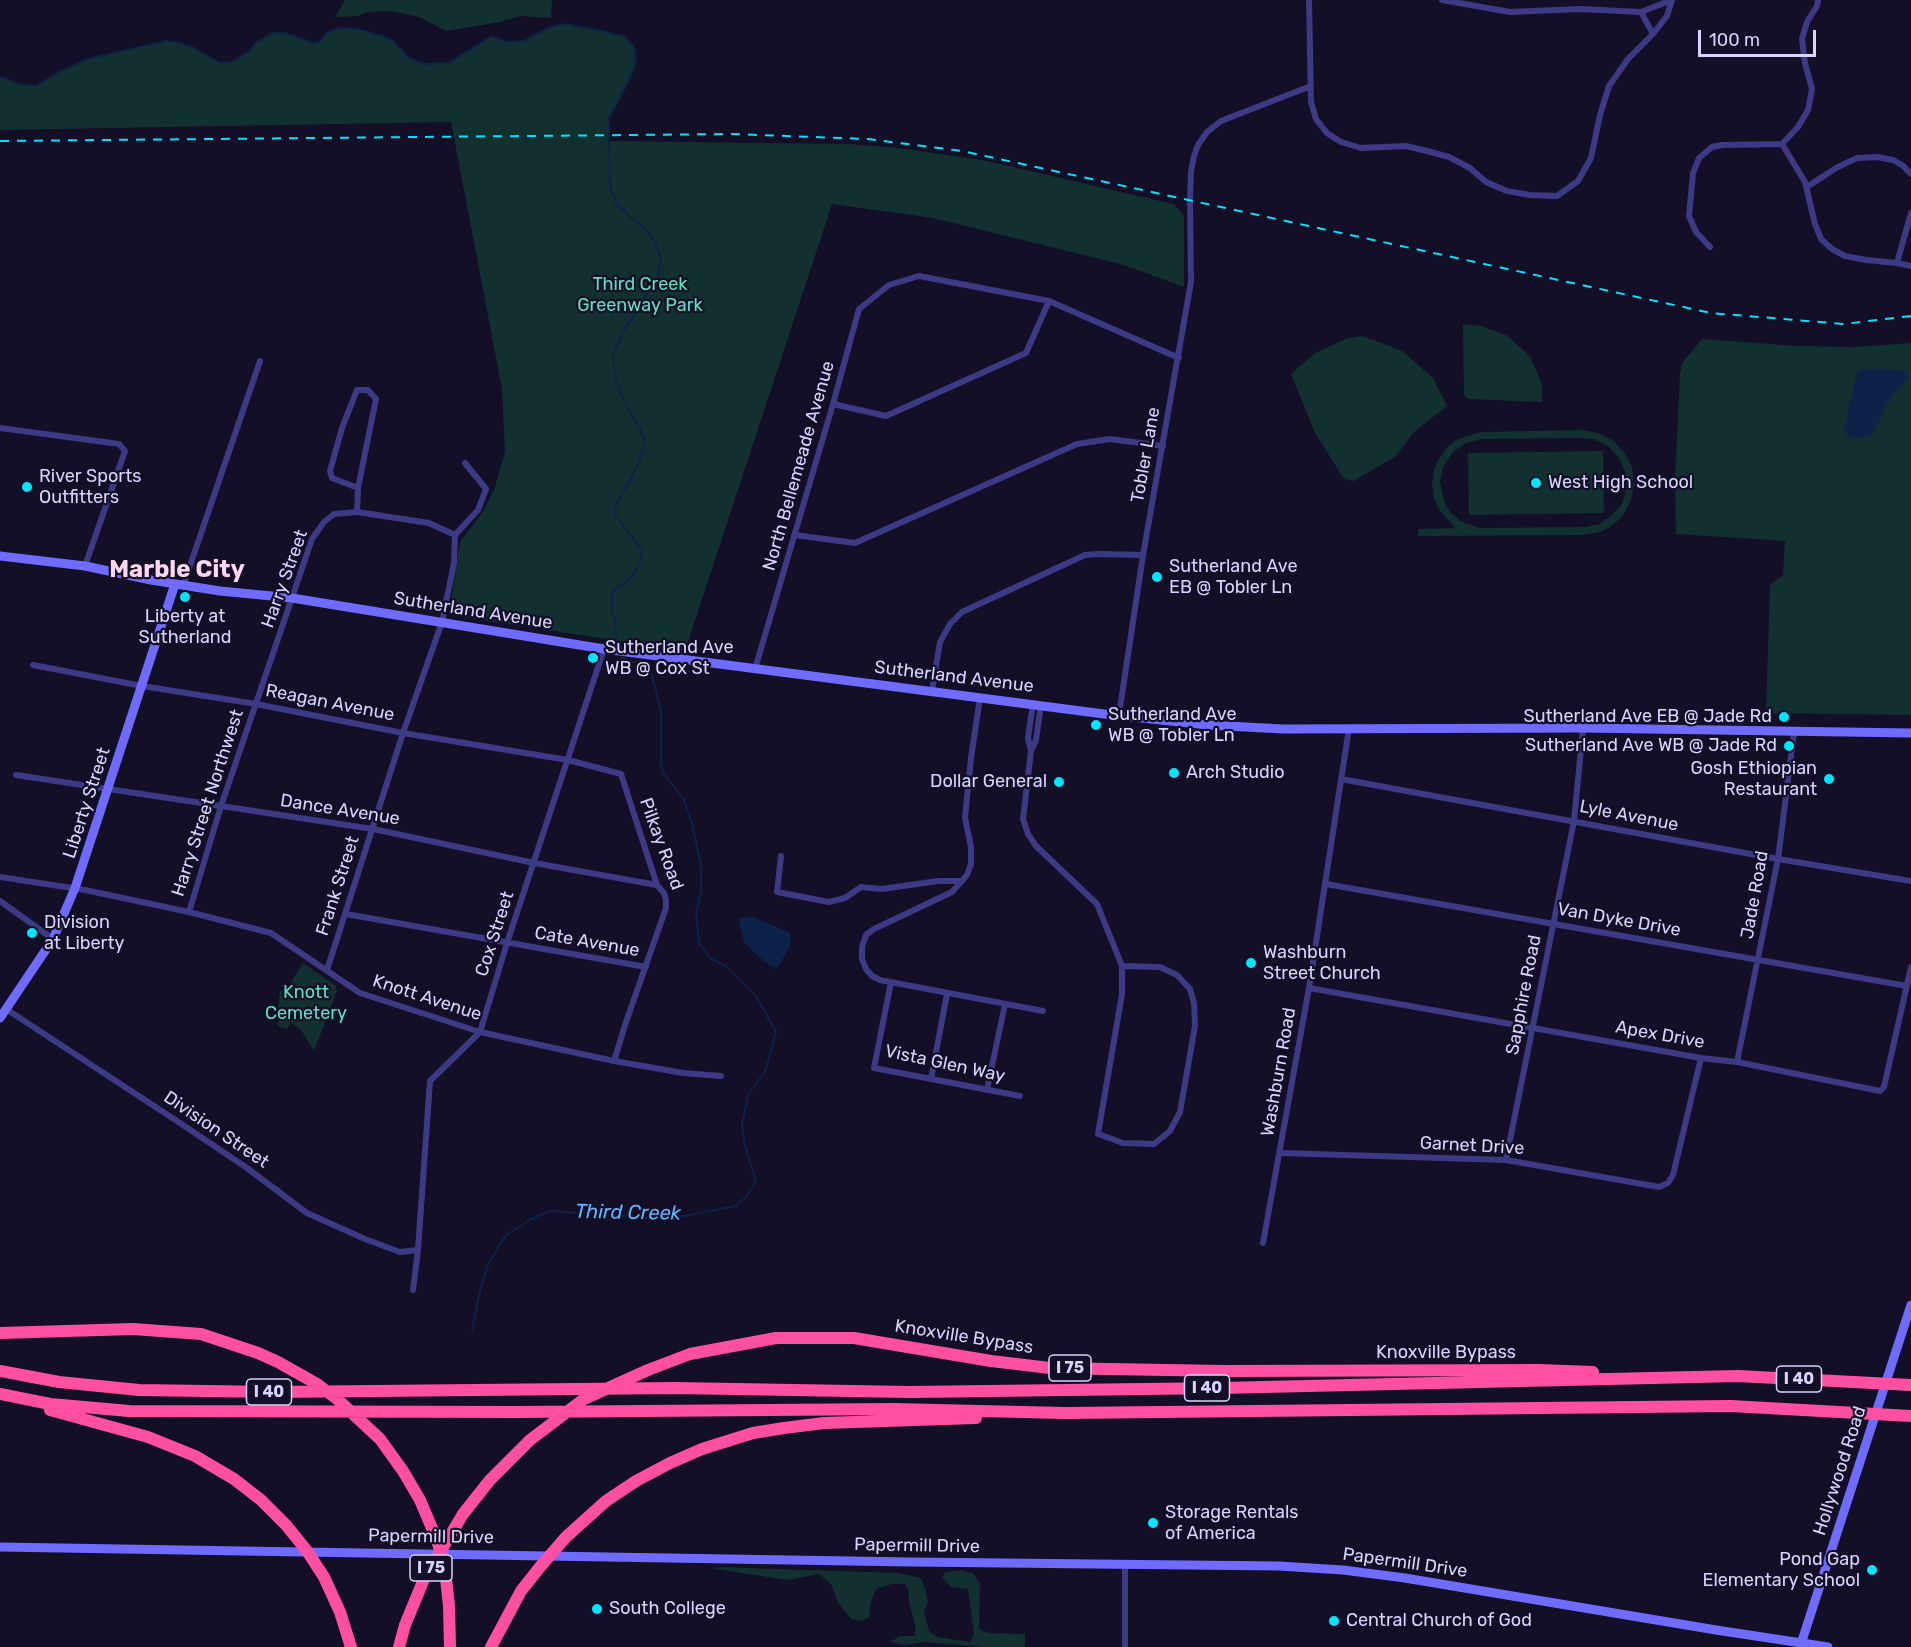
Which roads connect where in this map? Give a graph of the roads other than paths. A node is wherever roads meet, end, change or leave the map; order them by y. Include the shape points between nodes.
1 (1309, 0) edge
2 (1442, 0) edge
3 (1672, 0) edge
4 (1818, 0) edge
5 (1641, 12) junction
6 (1653, 34) junction
7 (1311, 86) junction
8 (1782, 144) junction
9 (1911, 174) edge
10 (1806, 187) junction
11 (1911, 213) edge
12 (1710, 247) dead end
13 (1897, 263) junction
14 (1911, 266) edge
15 (1049, 301) junction
16 (1179, 358) junction
17 (260, 361) dead end
18 (833, 404) junction
19 (0, 428) edge
20 (1163, 446) junction
21 (465, 463) dead end
22 (358, 488) junction
23 (357, 512) junction
24 (455, 535) junction
25 (795, 535) junction
26 (1143, 555) junction
27 (0, 556) edge
28 (85, 566) junction
29 (179, 585) junction
30 (292, 598) junction
31 (442, 622) junction
32 (604, 649) junction
33 (33, 665) dead end
34 (755, 669) junction
35 (142, 686) junction
36 (932, 691) junction
37 (980, 698) junction
38 (256, 704) junction
39 (1037, 705) junction
40 (1119, 715) junction
41 (1349, 728) junction
42 (1583, 728) junction
43 (1794, 732) junction
44 (403, 733) junction
45 (1911, 733) edge
46 (568, 760) junction
47 (621, 774) joint
48 (16, 775) dead end
49 (1341, 779) junction
50 (108, 789) junction
51 (220, 806) junction
52 (1574, 821) junction
53 (373, 829) junction
54 (781, 856) dead end
55 (1778, 859) junction
56 (534, 863) junction
57 (0, 877) edge
58 (962, 881) junction
59 (1911, 881) edge
60 (1326, 884) junction
61 (657, 885) junction
62 (75, 888) junction
63 (0, 901) edge
64 (189, 912) junction
65 (346, 914) junction
66 (1553, 924) junction
67 (53, 939) junction
68 (507, 943) junction
69 (1759, 958) junction
70 (1122, 966) junction
71 (646, 967) junction
72 (1911, 967) edge
73 (327, 970) junction
74 (891, 982) junction
75 (1906, 986) junction
76 (1309, 988) junction
77 (947, 994) junction
78 (1005, 1004) junction
79 (6, 1009) junction
80 (1042, 1011) dead end
81 (0, 1018) edge
82 (1532, 1029) junction
83 (480, 1032) junction
84 (1701, 1058) junction
85 (614, 1061) junction
86 (1737, 1062) junction
87 (721, 1076) dead end
88 (931, 1079) junction
89 (987, 1090) junction
90 (1020, 1096) dead end
91 (1280, 1153) junction
92 (1506, 1160) junction
93 (1263, 1243) dead end
94 (418, 1250) junction
95 (413, 1290) dead end
96 (1911, 1305) edge
97 (0, 1333) edge
98 (0, 1371) edge
99 (1738, 1376) junction
100 (1909, 1385) edge
101 (0, 1395) edge
102 (1065, 1413) junction
103 (1905, 1415) edge
104 (0, 1546) edge
105 (1125, 1564) junction
106 (1800, 1645) edge
107 (351, 1647) edge
108 (399, 1647) edge
109 (450, 1647) edge
110 (491, 1647) edge
111 (1125, 1647) edge
112 (1828, 1647) edge

1 - 7 street
2 - 5 street via 1510,12
3 - 5 street
3 - 6 street via 1667,16
4 - 8 street via 1802,39 1812,89 1808,110
5 - 6 street
6 - 7 street via 1609,86 1599,114 1591,159 1578,181 1557,196 1508,191 1486,182 1449,157 1427,151 1406,146 1361,148 1341,142 1316,119
7 - 16 street, Tobler Lane via 1221,121 1198,145 1191,172 1191,282
8 - 10 street
8 - 12 street via 1722,145 1712,147 1699,158 1693,173 1689,216 1696,232
9 - 10 street via 1893,160 1857,158
10 - 13 street via 1818,231 1832,249 1845,256
11 - 13 street
13 - 14 street
15 - 16 street
15 - 18 street via 1026,353 886,416
15 - 18 street, North Bellemeade Avenue via 919,276 889,285 859,309
16 - 20 street, Tobler Lane
17 - 29 street, Liberty Street
18 - 25 street, North Bellemeade Avenue
19 - 28 street via 119,444 125,451
20 - 25 street via 1110,439 1077,444 855,543
20 - 26 street, Tobler Lane
21 - 24 street via 486,489 478,510
22 - 22 street via 376,399 368,390 357,390 330,471 332,478
22 - 23 street
23 - 24 street via 429,523
23 - 30 street, Harry Street via 334,514 324,522 312,539
24 - 31 street, Frank Street
25 - 34 street, North Bellemeade Avenue
26 - 36 street via 1085,555 962,612 940,642
26 - 40 street, Tobler Lane
27 - 28 street, Sutherland Avenue
28 - 29 street, Sutherland Avenue
29 - 30 street, Sutherland Avenue
29 - 35 street, Liberty Street
30 - 31 street, Sutherland Avenue
30 - 38 street, Harry Street
31 - 32 street, Sutherland Avenue
31 - 44 street, Frank Street
32 - 34 street, Sutherland Avenue
32 - 46 street, Cox Street
33 - 35 street, Reagan Avenue
34 - 36 street, Sutherland Avenue
35 - 38 street, Reagan Avenue
35 - 50 street, Liberty Street
36 - 37 street, Sutherland Avenue
37 - 39 street, Sutherland Avenue
37 - 58 street via 965,818 971,864
38 - 44 street, Reagan Avenue
38 - 51 street, Harry Street Northwest
39 - 40 street, Sutherland Avenue
39 - 70 street via 1028,738 1023,819 1036,846 1097,904
40 - 41 street, Sutherland Avenue via 1253,728
41 - 42 street, Sutherland Avenue
41 - 49 street, Washburn Road
42 - 43 street, Sutherland Avenue
42 - 52 street, Sapphire Road
43 - 45 street, Sutherland Avenue
43 - 55 street, Jade Road
44 - 46 street, Reagan Avenue
44 - 53 street, Frank Street
46 - 47 street, Reagan Avenue
46 - 56 street, Cox Street
47 - 61 street, Pilkay Road
48 - 50 street, Dance Avenue
49 - 52 street, Lyle Avenue
49 - 60 street, Washburn Road
50 - 51 street, Dance Avenue
50 - 62 street, Liberty Street
51 - 53 street, Dance Avenue
51 - 64 street, Harry Street Northwest
52 - 55 street, Lyle Avenue
52 - 66 street, Sapphire Road
53 - 56 street, Dance Avenue
53 - 65 street, Frank Street
54 - 58 street via 777,892 829,902 845,898 861,887 882,889 938,880
55 - 59 street, Lyle Avenue
55 - 69 street, Jade Road
56 - 61 street, Dance Avenue
56 - 68 street, Cox Street
57 - 62 street, Knott Avenue
58 - 74 street via 952,892 866,935 862,947 866,969 872,976
60 - 66 street, Van Dyke Drive
60 - 76 street, Washburn Road
61 - 71 street, Pilkay Road via 664,893 666,908
62 - 64 street, Knott Avenue
62 - 67 street, Liberty Street
63 - 67 street
64 - 73 street, Knott Avenue via 271,933
65 - 68 street, Cate Avenue
65 - 73 street, Frank Street
66 - 69 street, Van Dyke Drive
66 - 82 street, Sapphire Road
67 - 79 street, Liberty Street
68 - 71 street, Cate Avenue
68 - 83 street, Cox Street
69 - 75 street, Van Dyke Drive
69 - 86 street, Jade Road
70 - 70 street via 1122,994 1098,1134 1123,1143 1154,1144 1170,1131 1180,1112 1195,1026 1194,1003 1190,989 1177,975 1160,967
71 - 85 street, Pilkay Road
72 - 75 street, Apex Drive
73 - 83 street, Knott Avenue via 360,993
74 - 77 street
74 - 88 street, Vista Glen Way via 874,1068
75 - 86 street, Apex Drive via 1880,1091
76 - 82 street, Apex Drive
76 - 91 street, Washburn Road
77 - 78 street
77 - 88 street
78 - 80 street
78 - 89 street
79 - 81 street, Liberty Street
79 - 94 street, Division Street via 189,1129 307,1213 400,1252
82 - 84 street, Apex Drive
82 - 92 street, Sapphire Road
83 - 85 street, Knott Avenue
83 - 94 street, Cox Street via 430,1082
84 - 86 street, Apex Drive
84 - 92 street, Garnet Drive via 1668,1183 1659,1187
85 - 87 street, Knott Avenue
88 - 89 street, Vista Glen Way
89 - 90 street, Vista Glen Way
91 - 92 street, Garnet Drive
91 - 93 street, Washburn Road
94 - 95 street, Cox Street
96 - 106 street, Hollywood Road
97 - 109 highway via 132,1329 201,1334 278,1362 317,1384 380,1439 420,1500 442,1558
98 - 99 highway, I 40 via 139,1390 273,1392 676,1388 910,1392
99 - 100 highway, I 40
99 - 108 highway, Knoxville Bypass / I 75 via 1539,1370 1050,1368 854,1338 776,1338 690,1354 584,1399 530,1440 490,1480 463,1514 424,1579
101 - 102 highway, I 40 via 129,1411 894,1409
101 - 107 highway via 148,1437 195,1456 234,1479 261,1500 307,1551 324,1577
102 - 103 highway, I 40 via 1731,1406
102 - 110 highway via 824,1424 753,1433 702,1449 636,1481 566,1536 521,1591
104 - 105 street, Papermill Drive
105 - 106 street, Papermill Drive via 1343,1570
105 - 111 street
106 - 112 street, Papermill Drive

